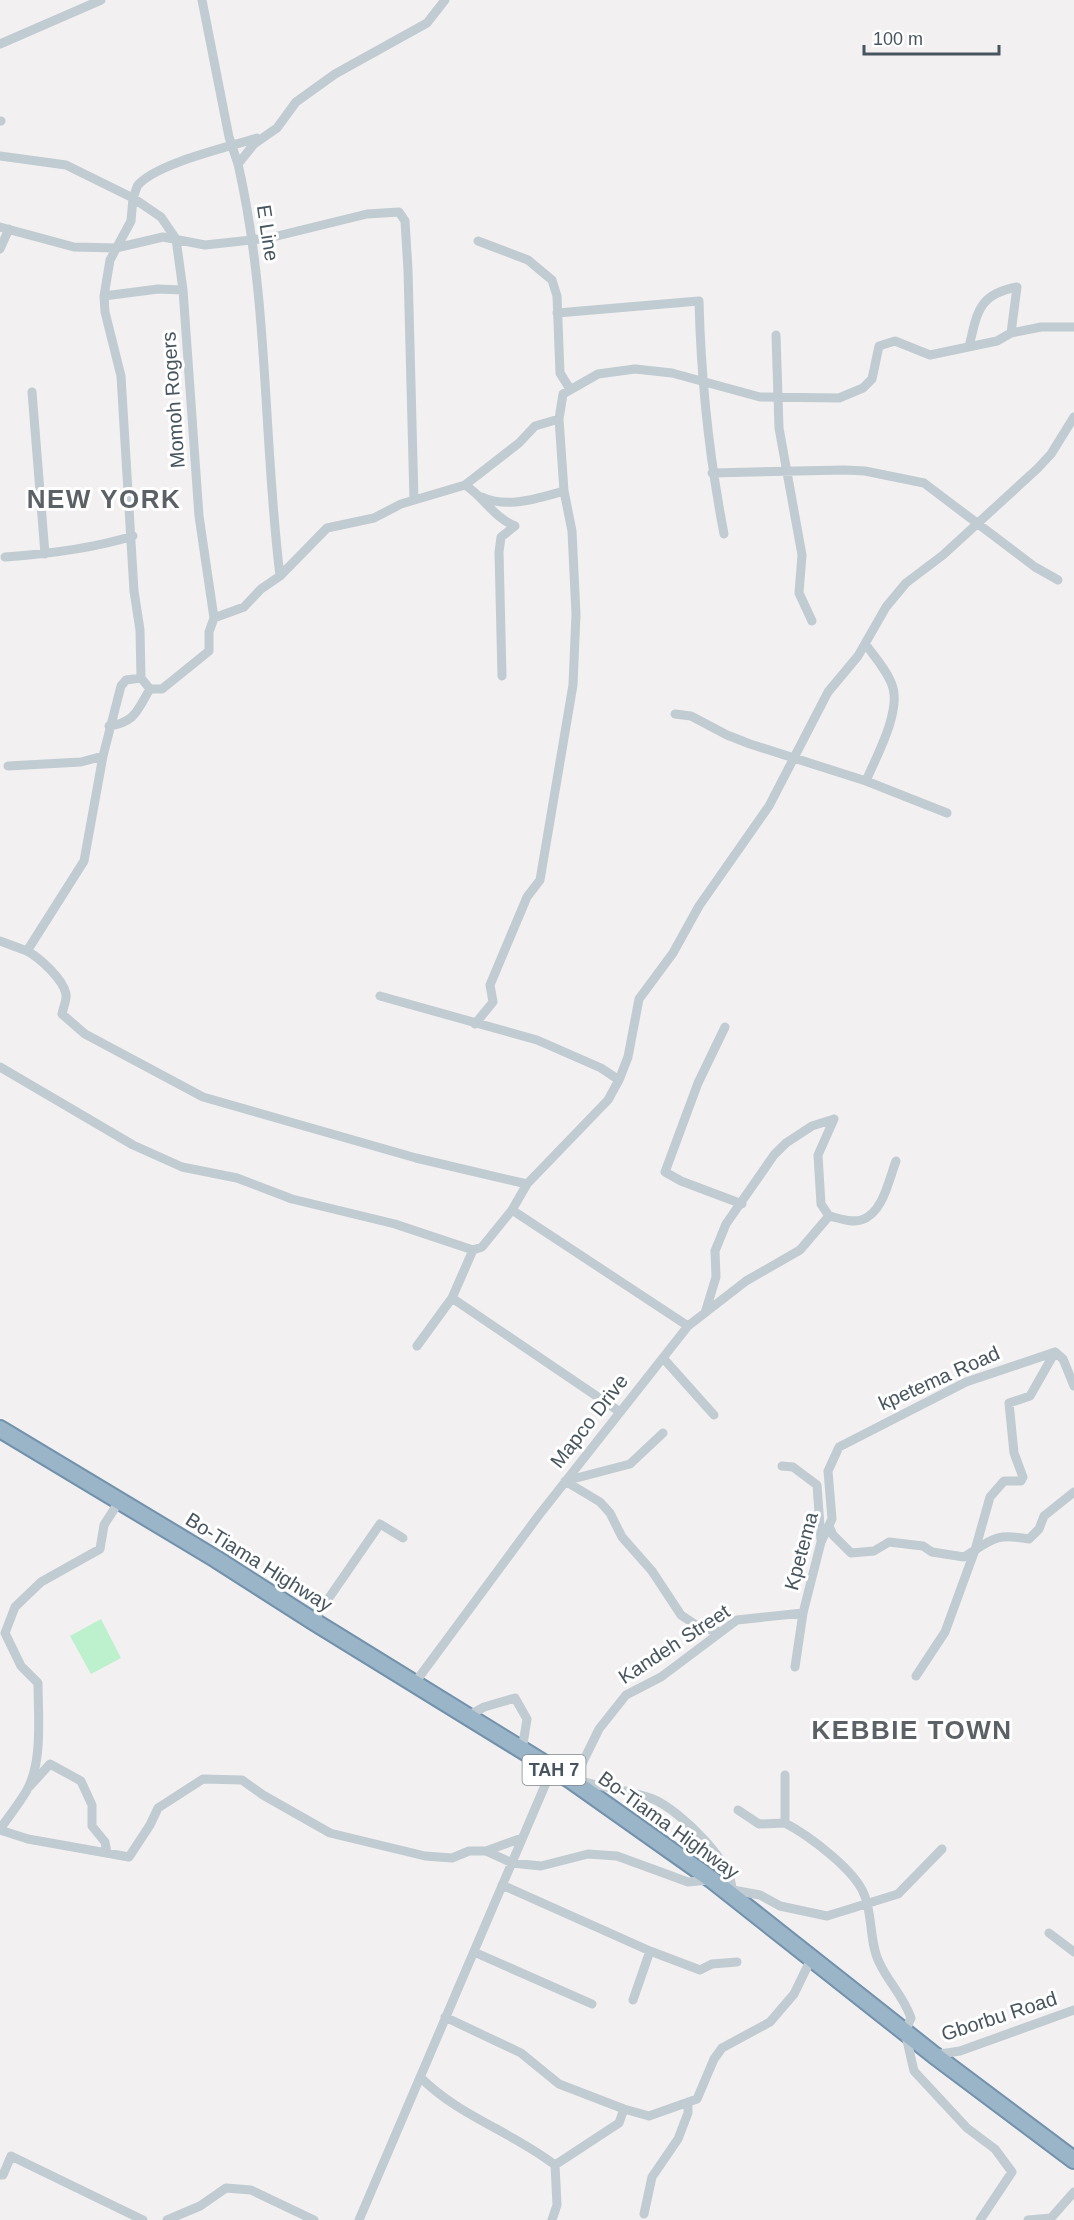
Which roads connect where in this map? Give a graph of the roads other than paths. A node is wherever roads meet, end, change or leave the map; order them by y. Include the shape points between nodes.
1 (101, 0) edge
2 (202, 0) edge
3 (445, 0) edge
4 (0, 44) edge
5 (265, 136) junction
6 (232, 145) junction
7 (0, 156) edge
8 (238, 164) junction
9 (133, 198) junction
10 (5, 228) edge
11 (176, 239) junction
12 (252, 240) junction
13 (478, 241) dead end
14 (116, 248) junction
15 (0, 249) edge
16 (183, 290) junction
17 (104, 296) junction
18 (557, 314) junction
19 (1074, 327) edge
20 (1011, 333) junction
21 (777, 335) dead end
22 (969, 347) junction
23 (702, 382) junction
24 (570, 389) junction
25 (32, 392) dead end
26 (777, 397) junction
27 (1074, 417) edge
28 (559, 419) junction
29 (787, 469) junction
30 (712, 473) junction
31 (465, 485) junction
32 (564, 491) junction
33 (480, 496) junction
34 (414, 501) junction
35 (978, 522) junction
36 (724, 534) dead end
37 (133, 536) junction
38 (45, 554) junction
39 (4, 557) dead end
40 (280, 576) junction
41 (1058, 580) dead end
42 (214, 618) junction
43 (812, 621) dead end
44 (866, 645) junction
45 (502, 676) dead end
46 (141, 678) junction
47 (150, 689) junction
48 (675, 714) dead end
49 (109, 726) junction
50 (103, 756) junction
51 (794, 756) junction
52 (8, 766) dead end
53 (866, 781) junction
54 (947, 813) dead end
55 (0, 941) edge
56 (27, 951) junction
57 (380, 996) dead end
58 (475, 1024) junction
59 (725, 1027) dead end
60 (0, 1067) edge
61 (619, 1080) junction
62 (896, 1161) dead end
63 (527, 1184) junction
64 (742, 1204) junction
65 (512, 1210) junction
66 (828, 1216) junction
67 (473, 1250) junction
68 (452, 1298) junction
69 (705, 1313) junction
70 (688, 1326) junction
71 (417, 1347) dead end
72 (1055, 1353) junction
73 (663, 1358) junction
74 (1074, 1386) edge
75 (620, 1413) junction
76 (714, 1415) dead end
77 (0, 1429) edge
78 (663, 1433) dead end
79 (839, 1447) joint
80 (782, 1466) dead end
81 (565, 1481) junction
82 (1074, 1492) edge
83 (120, 1500) junction
84 (829, 1526) junction
85 (403, 1539) dead end
86 (821, 1542) junction
87 (975, 1550) junction
88 (803, 1613) junction
89 (313, 1621) junction
90 (720, 1632) junction
91 (795, 1667) dead end
92 (916, 1676) dead end
93 (414, 1684) junction
94 (468, 1716) junction
95 (522, 1750) junction
96 (552, 1769) junction
97 (785, 1775) dead end
98 (573, 1779) junction
99 (28, 1788) junction
100 (738, 1810) dead end
101 (785, 1823) junction
102 (0, 1830) edge
103 (522, 1838) junction
104 (942, 1849) dead end
105 (486, 1851) junction
106 (107, 1853) junction
107 (512, 1863) junction
108 (711, 1879) junction
109 (502, 1885) junction
110 (732, 1892) junction
111 (866, 1904) junction
112 (1049, 1933) dead end
113 (650, 1951) junction
114 (474, 1952) junction
115 (1074, 1952) edge
116 (812, 1957) junction
117 (736, 1962) dead end
118 (633, 2000) dead end
119 (592, 2004) dead end
120 (1074, 2010) edge
121 (446, 2017) junction
122 (905, 2032) junction
123 (934, 2055) junction
124 (420, 2077) junction
125 (688, 2102) junction
126 (624, 2109) junction
127 (1074, 2160) edge
128 (555, 2165) junction
129 (0, 2175) edge
130 (1074, 2192) edge
131 (644, 2214) dead end
132 (143, 2220) edge
133 (167, 2220) edge
134 (314, 2220) edge
135 (359, 2220) edge
136 (552, 2220) edge
137 (980, 2220) edge
138 (1028, 2220) edge

1 - 4 street
2 - 6 street, E Line
3 - 5 street via 427,23 335,74 296,102 277,128
5 - 6 street
5 - 8 street
6 - 8 street, E Line
6 - 9 street via 147,178 137,186
7 - 9 street, Momoh Rogers via 66,165
8 - 12 street, E Line
9 - 11 street, Momoh Rogers via 161,217
9 - 14 street via 131,221
10 - 14 street via 74,247
10 - 15 street
11 - 12 street via 205,245
11 - 14 street via 152,237
11 - 16 street, Momoh Rogers
12 - 34 street via 367,214 399,212 405,221
12 - 40 street, E Line
13 - 18 street via 519,256 546,273 555,289
14 - 17 street via 106,274
16 - 17 street
16 - 42 street, Momoh Rogers via 199,516
17 - 37 street via 121,376
18 - 23 street via 699,301
18 - 24 street via 560,373
19 - 20 street via 1041,327
20 - 22 street via 997,341
20 - 22 street via 1017,287 996,293 978,309
21 - 26 street
22 - 26 street via 930,355 895,342 879,346 872,379 863,388 839,398
23 - 24 street via 654,369 635,369 598,374
23 - 26 street
23 - 30 street
24 - 28 street via 563,394
25 - 38 street
26 - 29 street
27 - 35 street via 1051,454
28 - 31 street via 535,426
28 - 32 street
29 - 30 street
29 - 35 street via 865,471 924,483
29 - 43 street via 802,555 799,593
30 - 36 street
31 - 33 street
31 - 34 street
32 - 33 street via 503,503
32 - 58 street via 572,531 576,614 573,685 544,864 490,985 493,1002
33 - 45 street via 499,519 515,526 501,537 499,552
34 - 40 street via 374,518 327,528
35 - 41 street
35 - 44 street via 906,583 886,607
37 - 38 street
37 - 46 street
38 - 39 street
40 - 42 street via 244,607
42 - 47 street, Momoh Rogers via 208,632 209,651 162,689
44 - 51 street via 828,692
44 - 53 street via 893,687 894,702
46 - 47 street
46 - 49 street via 126,680 121,686
47 - 49 street via 133,718
48 - 51 street via 691,716 727,735
49 - 50 street
50 - 52 street via 81,762
50 - 56 street via 84,861
51 - 53 street
51 - 61 street via 769,806 639,999 628,1057
53 - 54 street
55 - 56 street
56 - 63 street via 43,960 63,990 66,996 62,1014 78,1028 203,1096 416,1158
57 - 58 street
58 - 61 street via 537,1040
59 - 64 street via 698,1083 665,1172
60 - 67 street via 133,1145 182,1167 237,1178 292,1199 395,1224
61 - 63 street via 608,1100
62 - 66 street via 871,1215 859,1221
63 - 65 street
64 - 66 street via 786,1143 812,1126 834,1119 818,1155 821,1204
64 - 69 street via 726,1224 715,1251 716,1277
65 - 67 street via 482,1247
65 - 70 street
66 - 69 street, Mapco Drive via 800,1250 746,1281
67 - 68 street
68 - 71 street
68 - 75 street
69 - 70 street, Mapco Drive
70 - 73 street, Mapco Drive
72 - 74 street via 1063,1359
72 - 79 street, kpetema Road via 966,1382
72 - 87 street via 1030,1396 1009,1403 1014,1453 1023,1477 1021,1481 1004,1481 990,1497
73 - 75 street, Mapco Drive
73 - 76 street
75 - 81 street, Mapco Drive
77 - 83 highway, Bo-Tiama Highway / TAH 7
78 - 81 street via 630,1464
79 - 84 street, Kpetema via 828,1471 832,1519
80 - 86 street via 793,1467 817,1485
81 - 90 street via 600,1502 610,1513 622,1537 652,1571 681,1615 699,1627
81 - 93 street, Mapco Drive
82 - 87 street via 1044,1516 1029,1539 1003,1535
83 - 89 highway, Bo-Tiama Highway / TAH 7
83 - 99 street via 104,1525 100,1549 41,1582 15,1607 4,1633 21,1666 38,1683 35,1759
84 - 86 street, Kpetema
84 - 87 street via 851,1553 874,1551 889,1542 964,1557
85 - 89 street via 380,1524
86 - 88 street, Kpetema
87 - 92 street via 945,1632
88 - 90 street, Kandeh Street via 737,1620
88 - 91 street, Kpetema
89 - 93 highway, Bo-Tiama Highway / TAH 7
90 - 98 street, Kandeh Street via 662,1677 626,1695 599,1729
93 - 94 highway, Bo-Tiama Highway / TAH 7
94 - 95 highway, Bo-Tiama Highway / TAH 7
94 - 95 street via 515,1698 527,1719
95 - 96 highway, Bo-Tiama Highway / TAH 7
96 - 98 highway, Bo-Tiama Highway / TAH 7
96 - 103 street
97 - 101 street
98 - 108 highway, Bo-Tiama Highway / TAH 7
98 - 110 street via 654,1800 675,1813 719,1856 731,1877
99 - 102 street
99 - 106 street via 50,1764 81,1781 92,1805 92,1826 105,1842
100 - 101 street via 759,1824
101 - 111 street via 808,1835 845,1869 864,1893
102 - 106 street
103 - 105 street
103 - 107 street
104 - 111 street via 898,1894
105 - 106 street via 469,1851 452,1858 426,1856 330,1833 242,1780 203,1779 158,1808 129,1857
105 - 107 street
107 - 108 street via 541,1866 588,1854 607,1856 688,1882
107 - 109 street
108 - 110 highway, Bo-Tiama Highway / TAH 7
109 - 113 street
109 - 114 street
110 - 111 street via 760,1895 780,1906 827,1916
110 - 116 highway, Bo-Tiama Highway / TAH 7
111 - 122 street via 878,1961 906,2003 911,2018
112 - 115 street
113 - 117 street via 700,1970 712,1964
113 - 118 street
114 - 119 street
114 - 121 street
116 - 122 highway, Bo-Tiama Highway / TAH 7
116 - 125 street via 794,1994 770,2022 722,2048 697,2099
120 - 123 street, Gborbu Road via 960,2051
121 - 124 street
121 - 126 street via 521,2053 559,2084
122 - 123 highway, Bo-Tiama Highway / TAH 7
122 - 137 street via 914,2071 967,2128 995,2149 1012,2172
123 - 127 highway, Bo-Tiama Highway / TAH 7
124 - 128 street via 441,2099 530,2146
124 - 135 street
125 - 126 street via 649,2116
125 - 131 street via 678,2139 652,2177
126 - 128 street via 619,2123
128 - 136 street via 557,2205
129 - 132 street via 11,2156
130 - 138 street via 1051,2218
133 - 134 street via 201,2206 226,2188 251,2190

